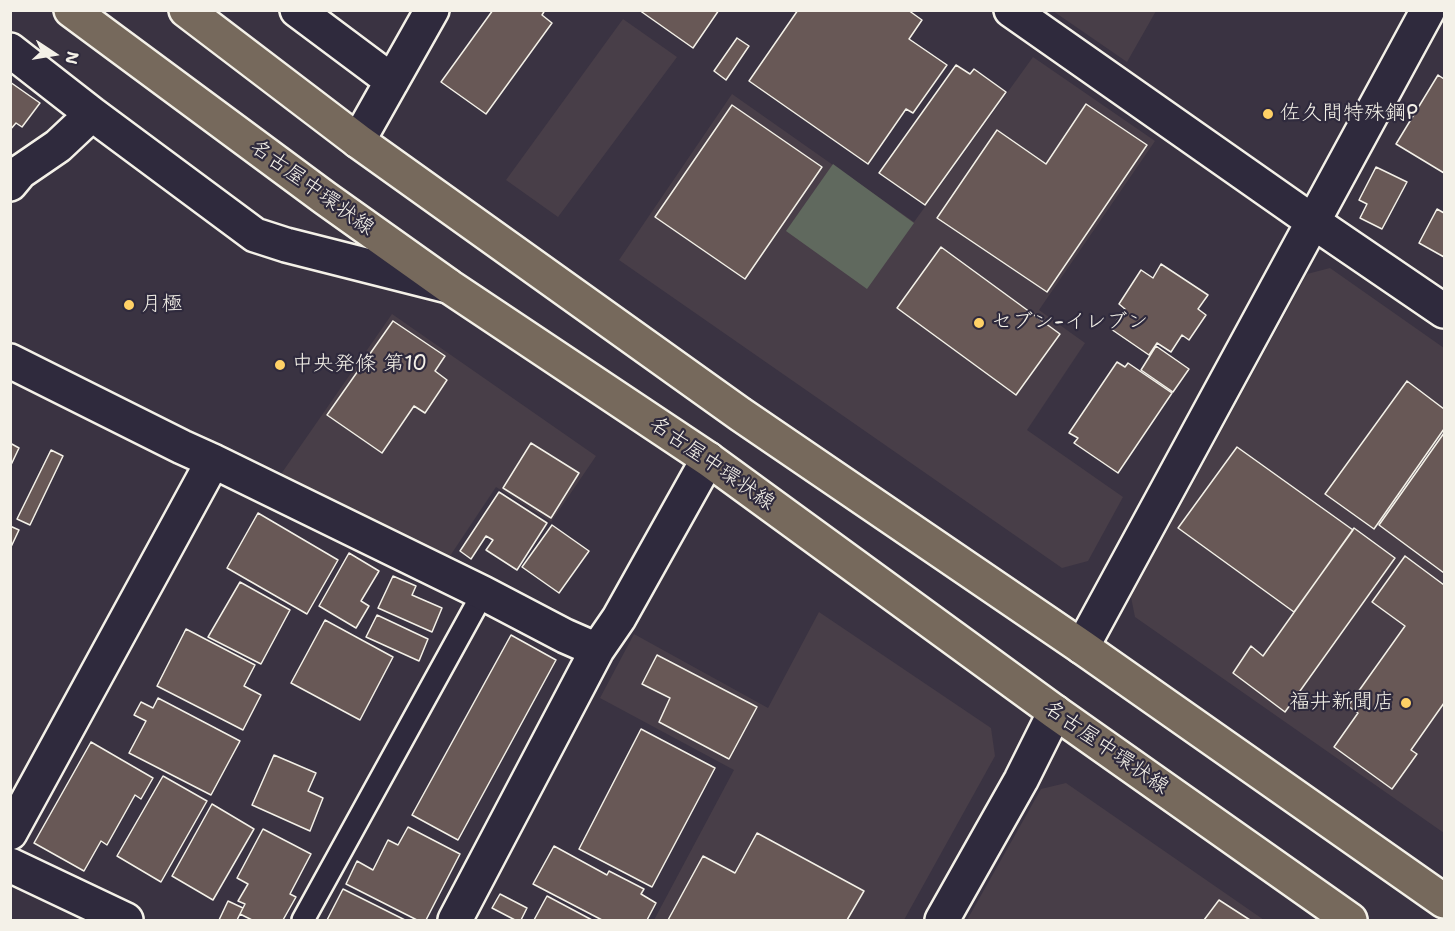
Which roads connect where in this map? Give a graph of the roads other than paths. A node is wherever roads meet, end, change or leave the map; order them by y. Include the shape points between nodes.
1 (71, 10) edge
2 (186, 10) edge
3 (297, 10) edge
4 (432, 10) edge
5 (1011, 10) edge
6 (1428, 10) edge
7 (10, 50) edge
8 (392, 81) junction
9 (92, 114) junction
10 (358, 141) junction
11 (10, 184) edge
12 (1312, 221) junction
13 (450, 287) junction
14 (1444, 311) edge
15 (10, 361) edge
16 (708, 459) junction
17 (213, 461) junction
18 (483, 593) junction
19 (1082, 647) junction
20 (597, 650) junction
21 (1055, 712) junction
22 (10, 833) edge
23 (10, 865) edge
24 (1444, 901) edge
25 (126, 921) edge
26 (303, 921) edge
27 (455, 921) edge
28 (942, 921) edge
29 (1350, 921) edge

1 - 13 main road, 名古屋中環状線
2 - 10 main road
3 - 8 street
4 - 8 street
5 - 12 street
6 - 12 street
7 - 9 street
8 - 10 street
9 - 11 street
9 - 13 street via 255,235
10 - 19 main road via 740,414
12 - 14 street
12 - 19 street
13 - 16 main road, 名古屋中環状線
15 - 17 street
16 - 20 street via 620,618
16 - 21 main road, 名古屋中環状線
17 - 18 street
17 - 22 street
18 - 20 street
18 - 26 lane
19 - 24 main road
20 - 27 street
21 - 28 street
21 - 29 main road, 名古屋中環状線
23 - 25 street

